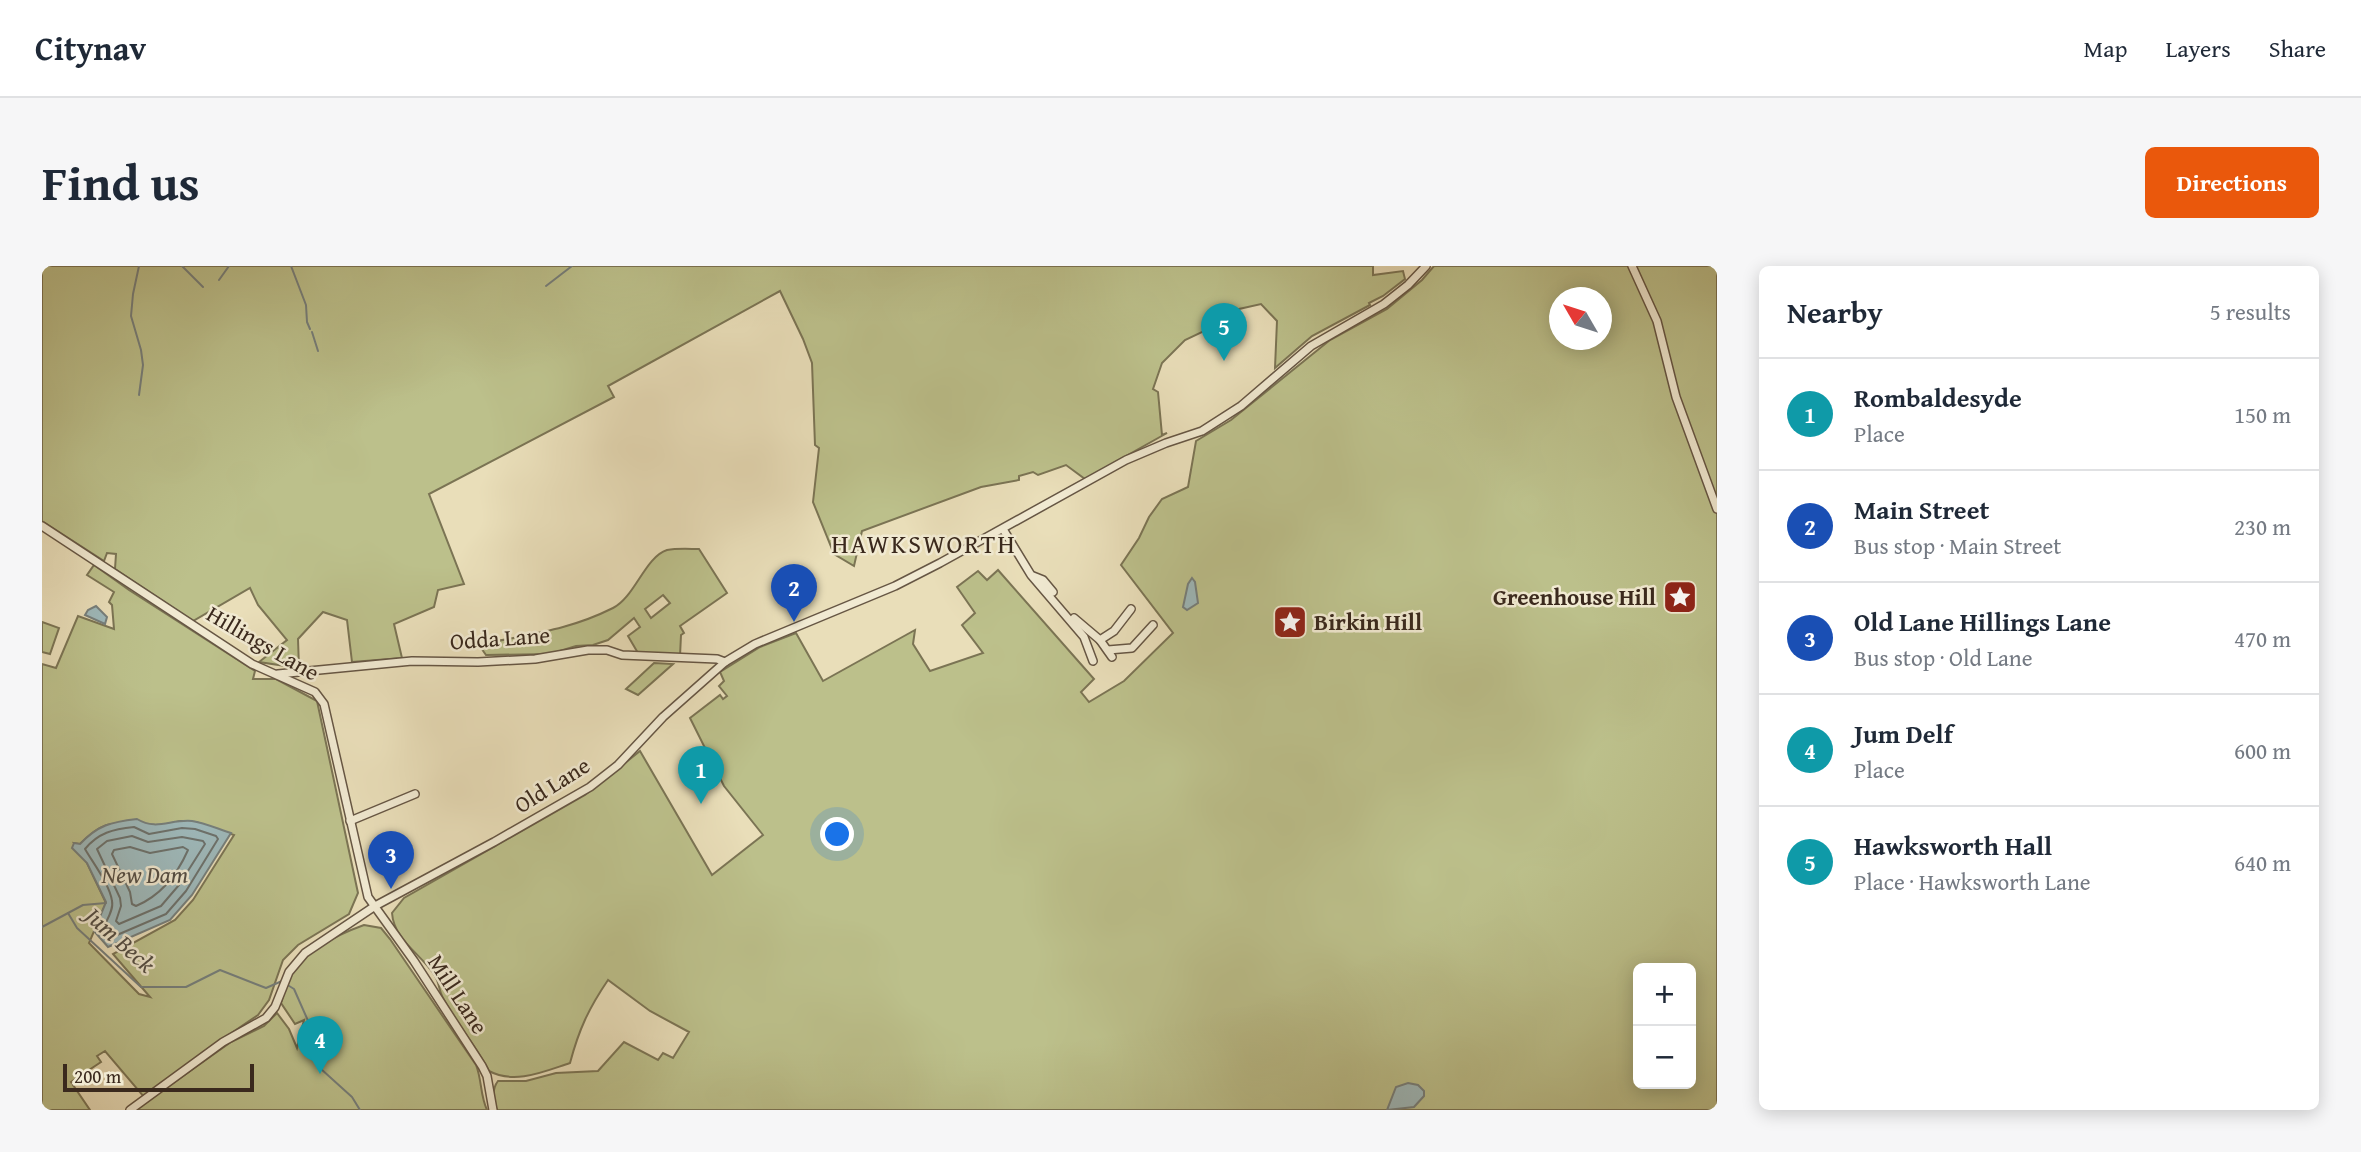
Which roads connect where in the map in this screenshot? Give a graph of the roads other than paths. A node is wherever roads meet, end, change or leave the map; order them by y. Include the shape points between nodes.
1 (1426, 266) edge
2 (1632, 266) edge
3 (1717, 509) edge
4 (42, 526) edge
5 (1003, 529) junction
6 (1031, 575) junction
7 (1131, 609) dead end
8 (1153, 625) dead end
9 (1100, 640) junction
10 (1093, 661) dead end
11 (725, 662) junction
12 (275, 674) junction
13 (415, 794) dead end
14 (350, 821) junction
15 (375, 906) junction
16 (130, 1110) edge
17 (493, 1110) edge

1 - 5 street, Old Lane via 1384,304 1311,346 1223,419 1126,460
2 - 3 street via 1657,321 1676,397
4 - 12 street, Hillings Lane via 252,664
5 - 6 street
5 - 11 street, Old Lane via 895,586 756,644
6 - 9 street via 1043,580 1078,623
6 - 10 street via 1084,637
7 - 9 street via 1114,631
8 - 9 street via 1132,648 1110,653
11 - 12 street, Odda Lane via 588,650 535,659 412,661
11 - 15 street, Old Lane via 590,787
12 - 14 street, Hillings Lane via 315,692 324,704
13 - 14 street
14 - 15 street, Hillings Lane via 365,887
15 - 16 street, Old Lane via 295,961 266,1018 223,1042
15 - 17 street, Mill Lane via 482,1066

